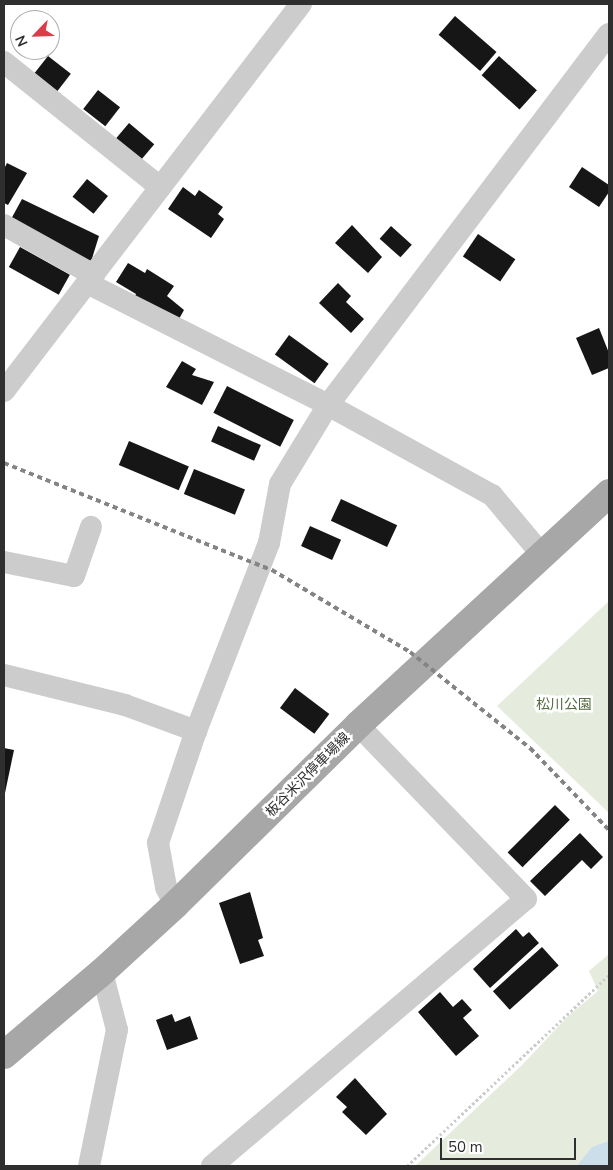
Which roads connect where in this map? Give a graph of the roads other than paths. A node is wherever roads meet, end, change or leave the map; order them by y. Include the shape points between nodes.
1 (301, 4) edge
2 (609, 34) edge
3 (4, 62) edge
4 (160, 188) junction
5 (4, 225) edge
6 (90, 279) junction
7 (4, 391) edge
8 (328, 405) junction
9 (609, 493) edge
10 (91, 528) dead end
11 (543, 556) junction
12 (4, 562) edge
13 (4, 675) edge
14 (358, 725) junction
15 (196, 732) junction
16 (175, 905) junction
17 (102, 972) junction
18 (4, 1055) edge
19 (90, 1166) edge
20 (212, 1166) edge

1 - 4 street
2 - 8 street
3 - 4 street
4 - 6 street
5 - 6 street
6 - 7 street
6 - 8 street
8 - 11 street via 492,495
8 - 15 street via 280,484 269,543
9 - 11 main road, 板谷米沢停車場線
10 - 12 street via 74,576
11 - 14 main road, 板谷米沢停車場線
13 - 15 street via 125,705
14 - 16 main road, 板谷米沢停車場線
14 - 20 street via 526,899
15 - 16 street via 158,843 166,887
16 - 17 main road, 板谷米沢停車場線
17 - 18 main road, 板谷米沢停車場線
17 - 19 street via 116,1030

